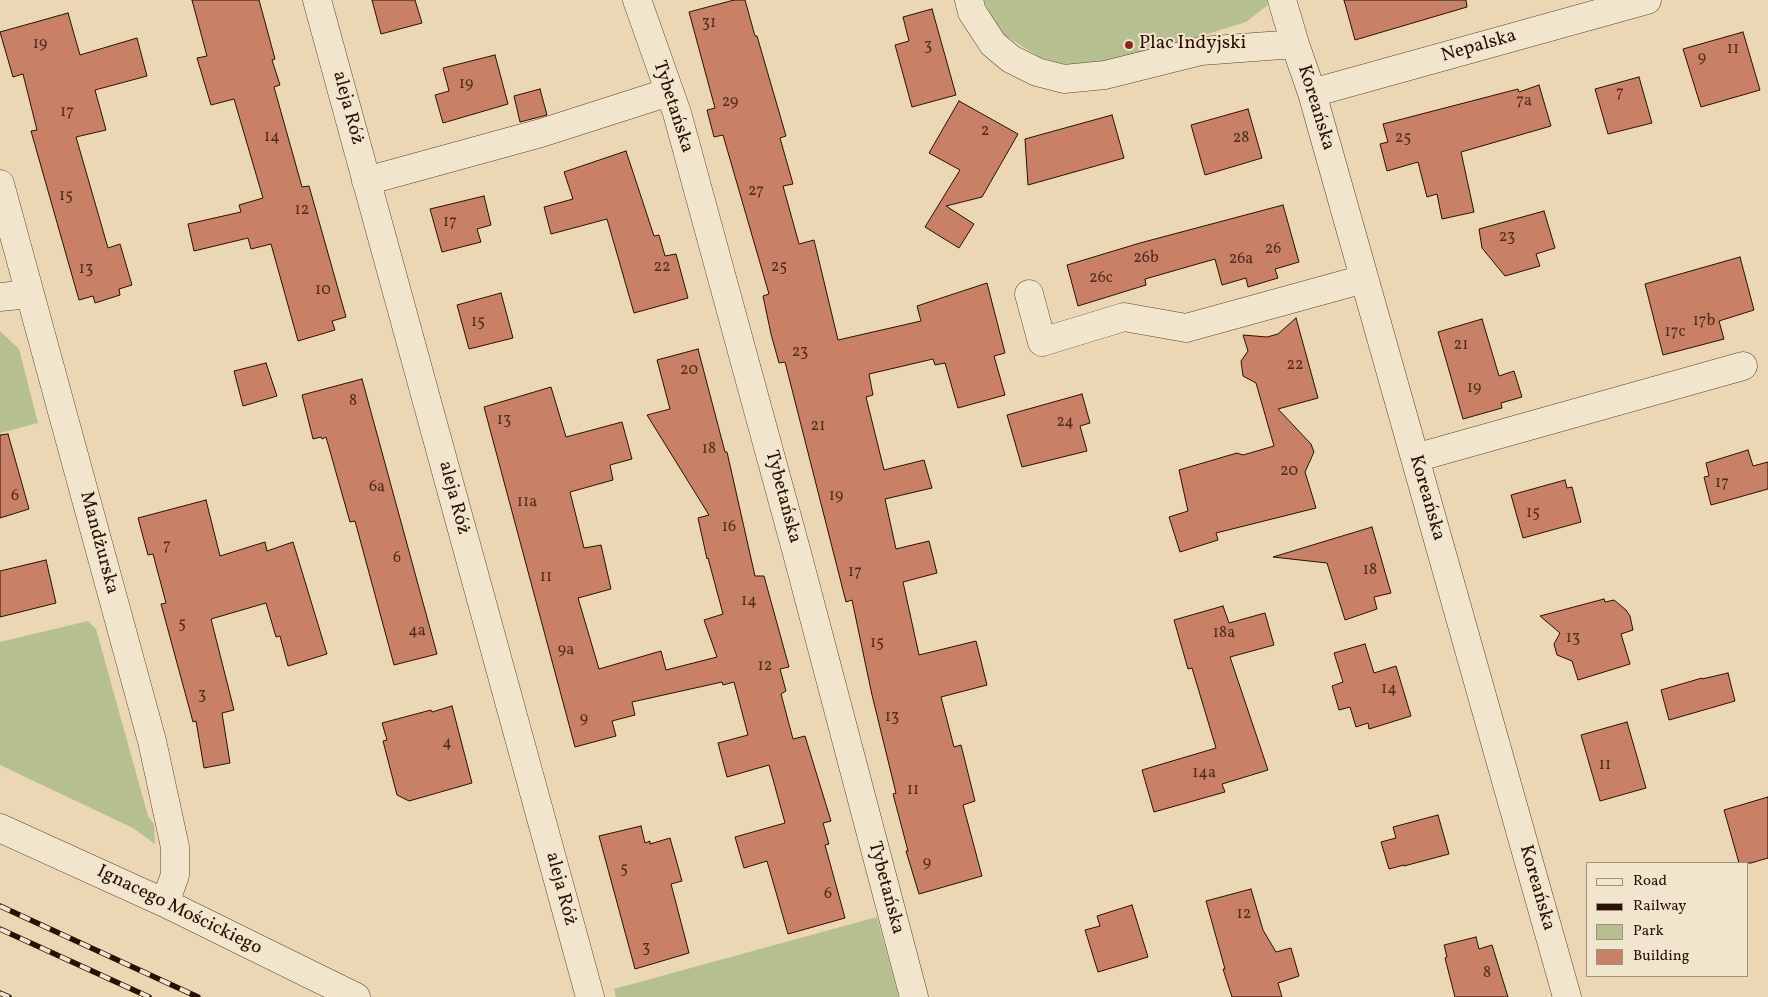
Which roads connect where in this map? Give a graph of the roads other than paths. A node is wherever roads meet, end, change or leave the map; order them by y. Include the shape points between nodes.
1 (317, 0) edge
2 (637, 0) edge
3 (969, 0) edge
4 (1282, 0) edge
5 (1646, 0) edge
6 (1295, 44) junction
7 (669, 92) junction
8 (1312, 93) junction
9 (366, 181) junction
10 (0, 184) edge
11 (1364, 279) junction
12 (30, 294) junction
13 (1029, 294) dead end
14 (0, 297) edge
15 (1743, 366) dead end
16 (1415, 458) junction
17 (0, 828) edge
18 (166, 903) junction
19 (356, 997) edge
20 (590, 997) edge
21 (914, 997) edge
22 (1567, 997) edge

1 - 9 street, aleja Róż
2 - 7 street, Tybetańska
3 - 6 street via 972,12 993,44 1011,59 1037,72 1064,79 1105,75 1201,51
4 - 6 street, Koreańska
5 - 8 street, Nepalska
6 - 8 street, Koreańska
7 - 9 street via 541,133
7 - 21 street, Tybetańska via 798,557
8 - 11 street, Koreańska
9 - 20 street, aleja Róż
10 - 12 street, Mandżurska
11 - 13 street via 1186,328 1124,318 1042,342
11 - 16 street, Koreańska
12 - 14 street
12 - 18 street, Mandżurska via 152,741 175,847 176,875
15 - 16 street
16 - 22 street, Koreańska
17 - 18 street, Ignacego Mościckiego
18 - 19 street, Ignacego Mościckiego

